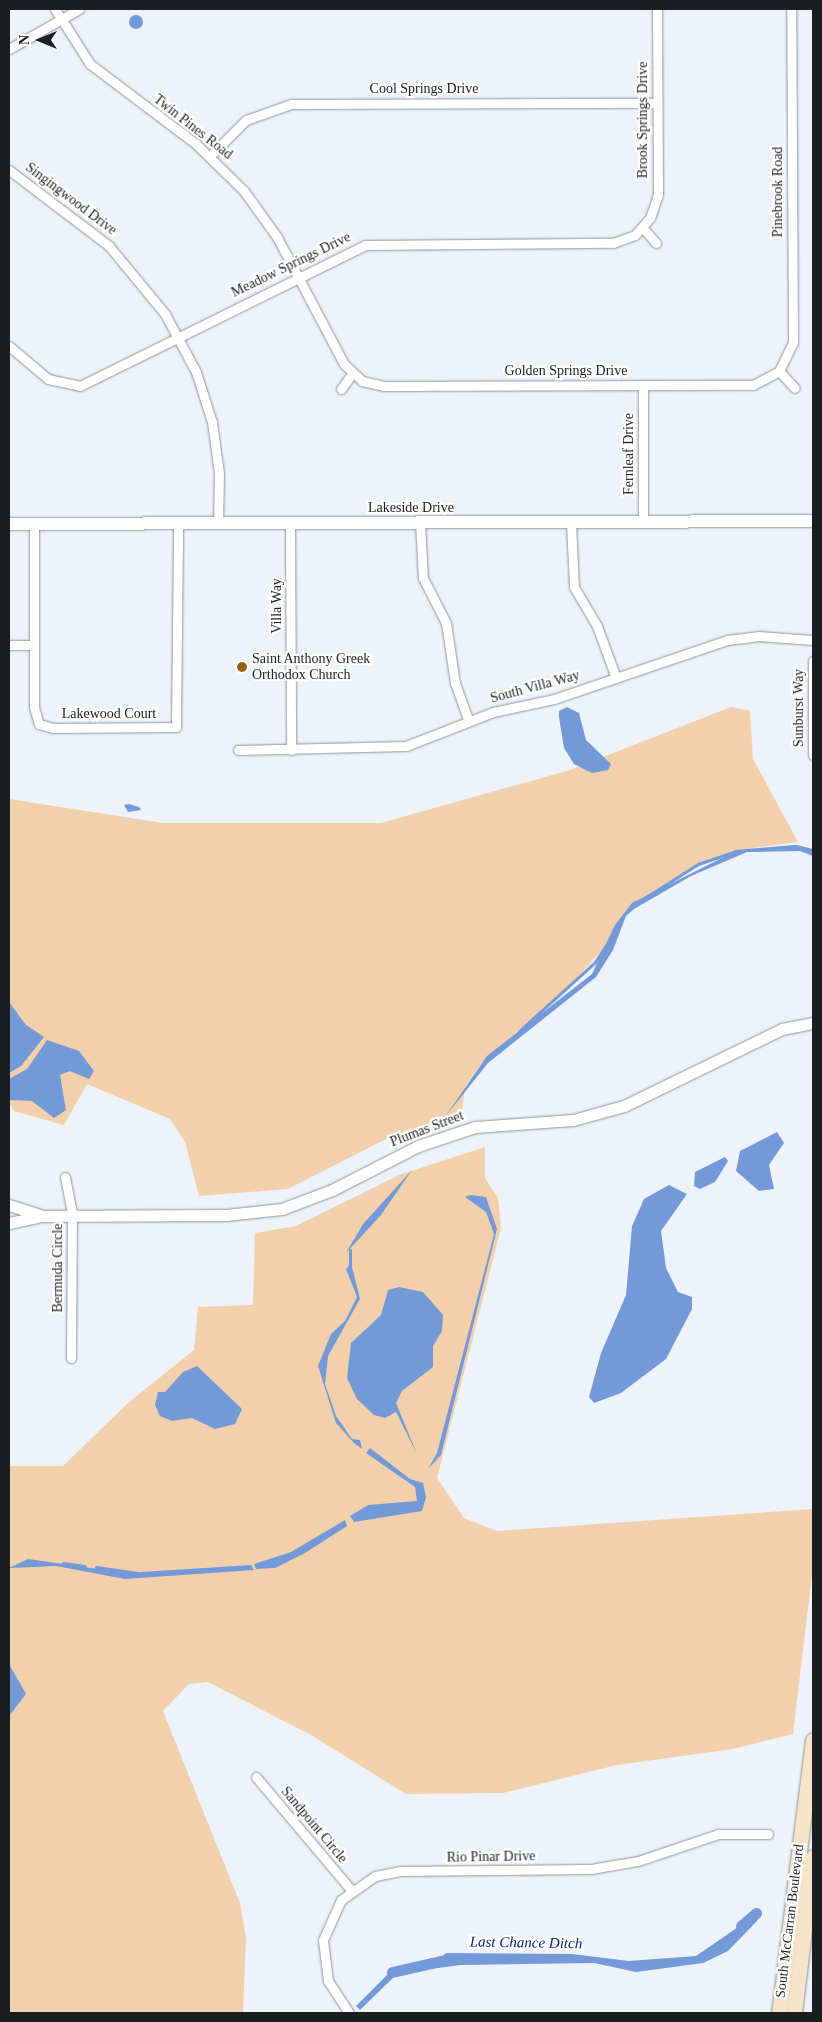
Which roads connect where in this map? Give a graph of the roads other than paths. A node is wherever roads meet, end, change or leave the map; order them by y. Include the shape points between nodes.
1 (55, 9) edge
2 (79, 9) edge
3 (656, 9) edge
4 (791, 9) edge
5 (61, 19) junction
6 (9, 49) edge
7 (657, 103) junction
8 (210, 156) junction
9 (9, 170) edge
10 (643, 228) junction
11 (656, 243) dead end
12 (298, 276) junction
13 (178, 338) junction
14 (9, 346) edge
15 (779, 371) junction
16 (352, 374) junction
17 (643, 385) junction
18 (795, 388) dead end
19 (341, 389) dead end
20 (813, 521) edge
21 (571, 522) junction
22 (643, 522) junction
23 (178, 523) junction
24 (218, 523) junction
25 (290, 523) junction
26 (420, 523) junction
27 (9, 524) edge
28 (34, 524) junction
29 (813, 640) edge
30 (9, 645) edge
31 (33, 645) junction
32 (813, 661) edge
33 (616, 678) junction
34 (469, 722) junction
35 (238, 750) dead end
36 (291, 750) junction
37 (813, 755) edge
38 (813, 1023) edge
39 (66, 1178) dead end
40 (9, 1206) edge
41 (72, 1214) junction
42 (42, 1216) junction
43 (9, 1223) edge
44 (71, 1358) dead end
45 (813, 1740) edge
46 (256, 1778) dead end
47 (768, 1834) dead end
48 (813, 1857) edge
49 (351, 1890) junction
50 (349, 2013) edge
51 (779, 2013) edge
52 (794, 2013) edge

1 - 5 street, Twin Pines Road
2 - 5 street
3 - 7 street, Brook Springs Drive
4 - 15 street, Pinebrook Road via 793,342
5 - 6 street
5 - 8 street, Twin Pines Road via 78,49 103,76
7 - 8 street, Cool Springs Drive via 291,104 246,120
7 - 10 street, Brook Springs Drive via 658,195
8 - 12 street, Twin Pines Road via 261,212
9 - 13 street, Singingwood Drive via 109,246 148,289
10 - 11 street
10 - 12 street, Meadow Springs Drive via 613,243 365,245
12 - 13 street, Meadow Springs Drive
12 - 16 street, Twin Pines Road
13 - 14 street, Meadow Springs Drive via 80,386 48,379
13 - 24 street, Singingwood Drive via 212,422 219,473
15 - 17 street, Golden Springs Drive via 753,385
15 - 18 street
16 - 17 street, Golden Springs Drive via 383,386
16 - 19 street
17 - 22 street, Fernleaf Drive
20 - 22 main road, Lakeside Drive
21 - 22 main road, Lakeside Drive
21 - 26 main road, Lakeside Drive
21 - 33 street via 574,587 597,626
23 - 24 main road, Lakeside Drive
23 - 28 main road, Lakeside Drive
23 - 31 street, Lakewood Court via 176,727 53,728 39,724 34,708
24 - 25 main road, Lakeside Drive
25 - 26 main road, Lakeside Drive
25 - 36 street, Villa Way
26 - 34 street via 423,578 446,623 455,683
27 - 28 main road, Lakeside Drive
28 - 31 street, Lakewood Court
29 - 33 street, South Villa Way via 758,636 728,640
30 - 31 street
32 - 37 street, Sunburst Way
33 - 34 street, South Villa Way
34 - 36 street, South Villa Way via 426,740 383,749
35 - 36 street, South Villa Way
38 - 41 street, Plumas Street via 764,1041 624,1106 573,1120 474,1127 418,1146 332,1190 282,1209 226,1215
39 - 41 street, Bermuda Circle
40 - 42 street, Plumas Street
41 - 42 street, Plumas Street
41 - 44 street, Bermuda Circle
42 - 43 street, Plumas Street
45 - 51 main road, South McCarran Boulevard
46 - 49 street, Sandpoint Circle
47 - 49 street, Rio Pinar Drive via 718,1834 638,1861 591,1869 388,1872
48 - 52 main road, South McCarran Boulevard
49 - 50 street, Rio Pinar Drive via 332,1913 322,1954 328,1981

